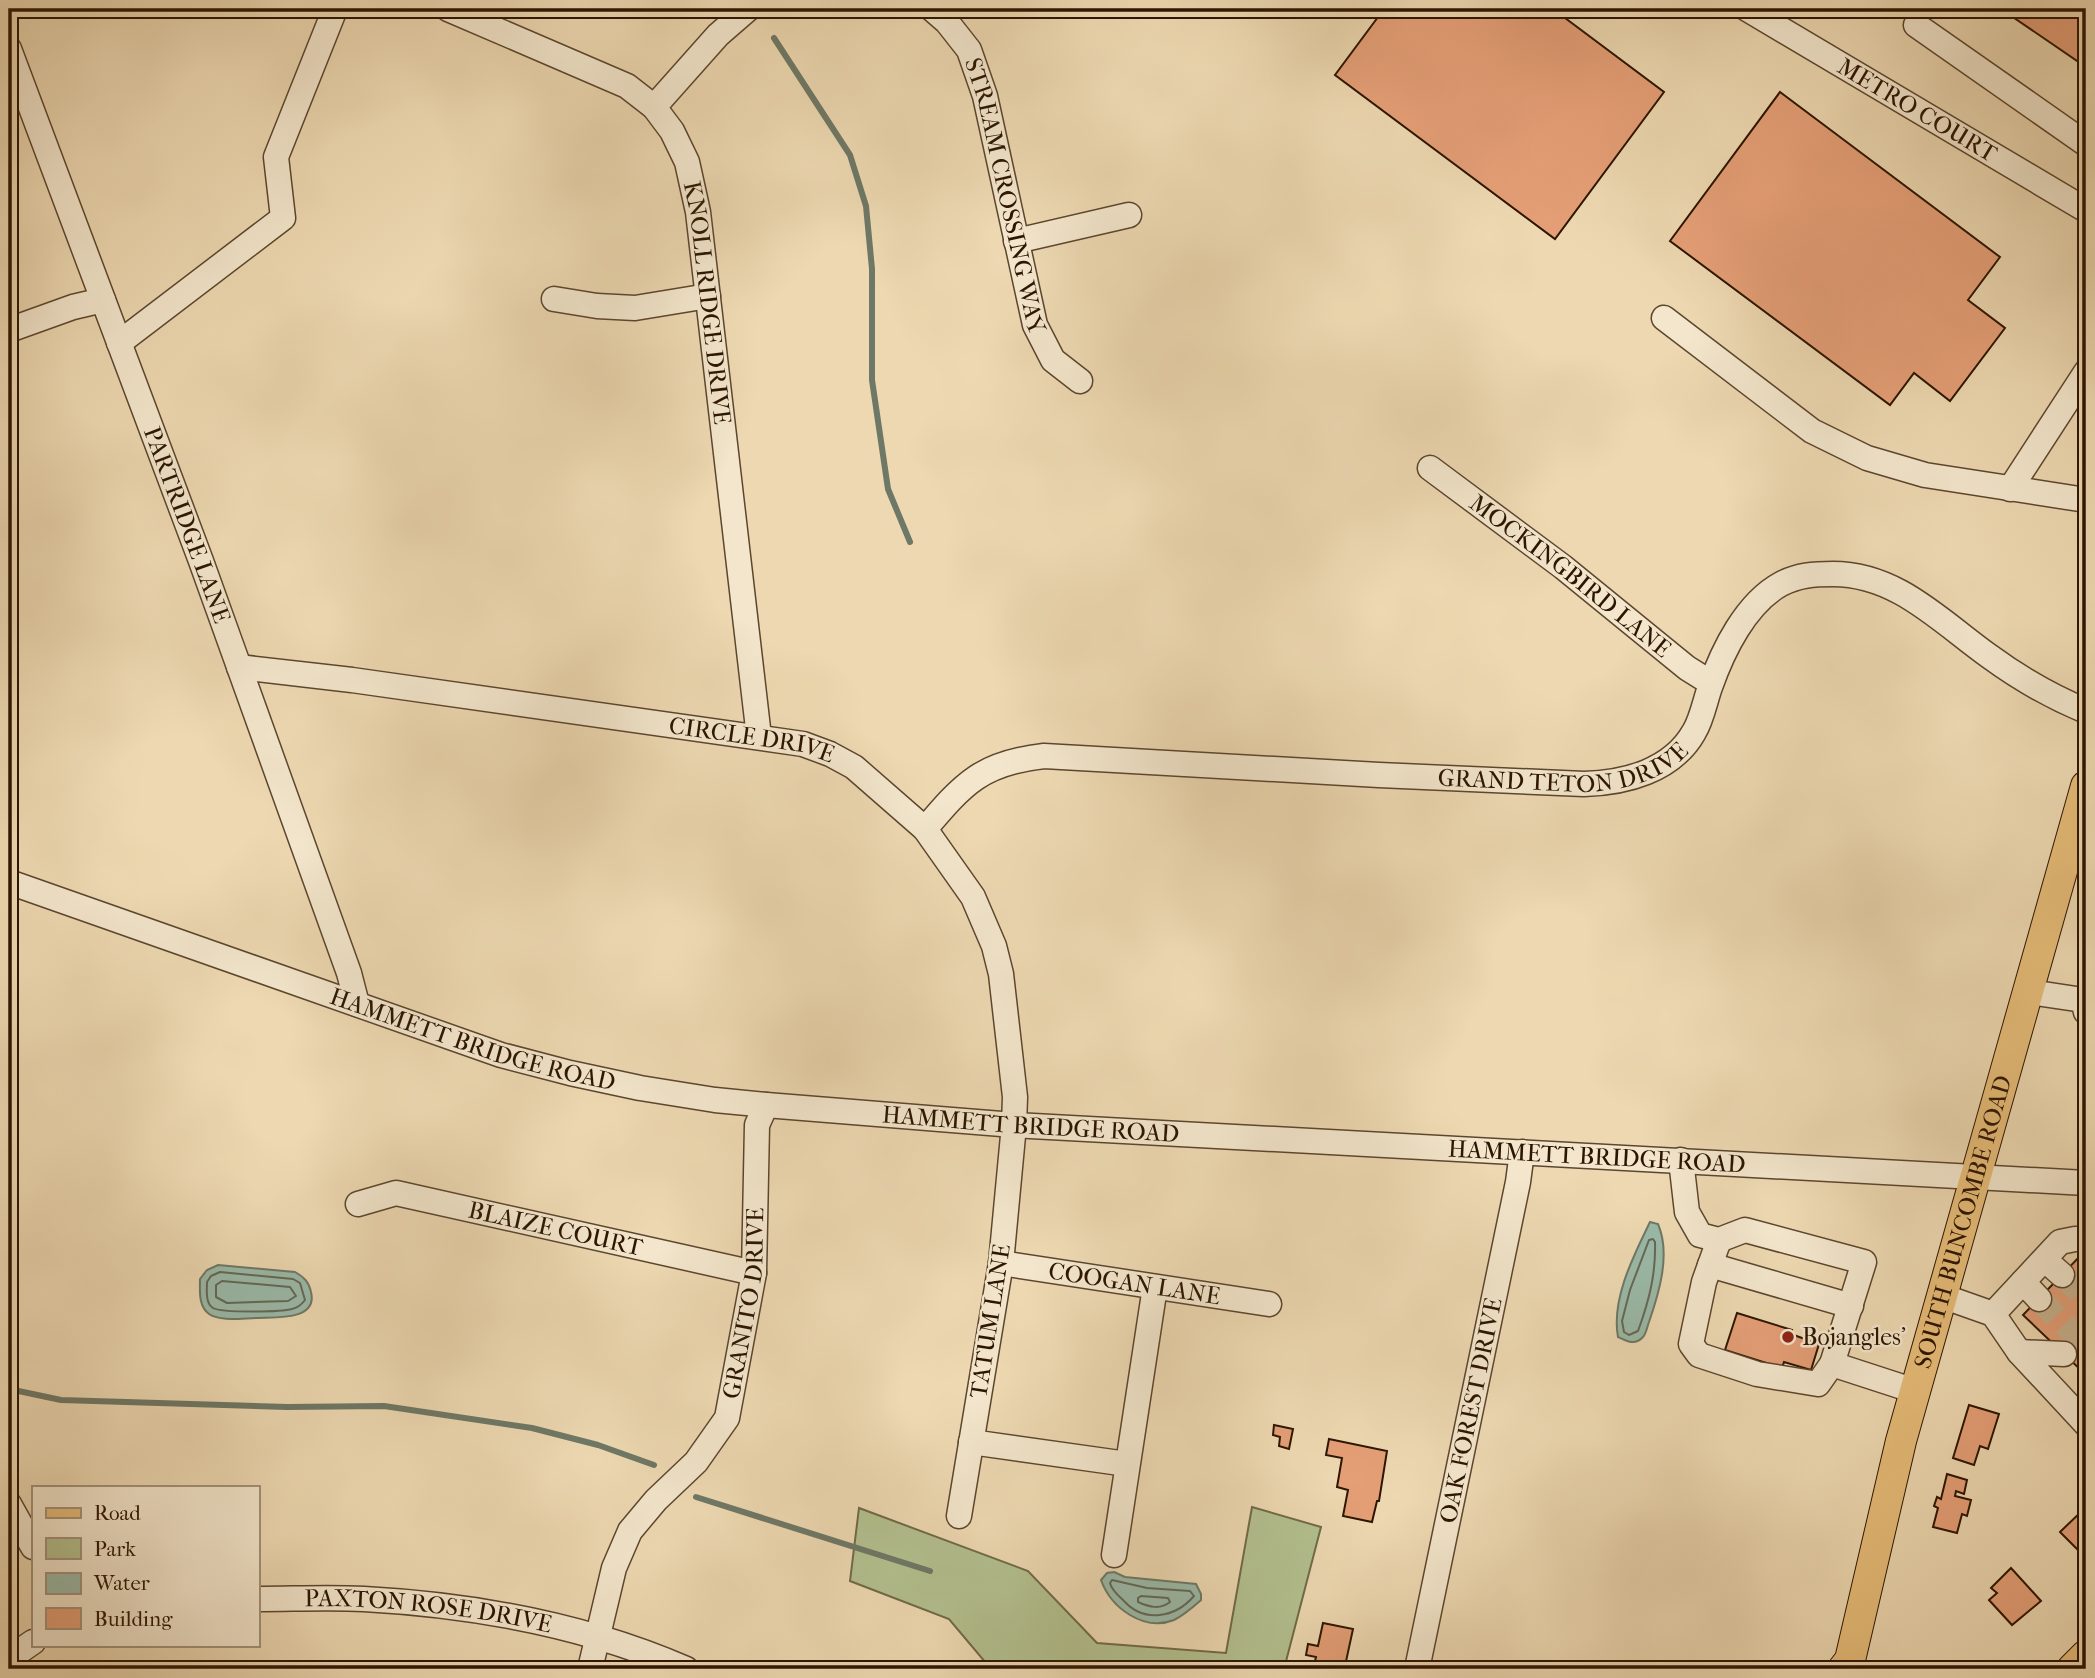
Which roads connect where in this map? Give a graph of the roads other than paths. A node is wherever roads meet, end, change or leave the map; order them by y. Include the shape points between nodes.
1 (335, 9) edge
2 (448, 9) edge
3 (748, 9) edge
4 (932, 9) edge
5 (1747, 9) edge
6 (1916, 25) dead end
7 (9, 49) edge
8 (654, 107) junction
9 (2086, 144) edge
10 (2086, 210) edge
11 (1129, 215) dead end
12 (1016, 241) junction
13 (708, 296) junction
14 (554, 299) dead end
15 (103, 300) junction
16 (1664, 318) dead end
17 (9, 330) edge
18 (119, 343) junction
19 (2086, 372) edge
20 (1080, 381) dead end
21 (1430, 468) dead end
22 (2010, 489) junction
23 (2086, 500) edge
24 (239, 667) junction
25 (1711, 683) junction
26 (2086, 711) edge
27 (759, 737) junction
28 (2086, 786) edge
29 (925, 829) junction
30 (9, 882) edge
31 (2029, 992) junction
32 (357, 1004) junction
33 (2086, 1012) edge
34 (766, 1105) junction
35 (1014, 1125) junction
36 (1522, 1152) junction
37 (1681, 1160) junction
38 (1976, 1176) junction
39 (2086, 1183) edge
40 (358, 1204) dead end
41 (2086, 1239) edge
42 (1719, 1240) junction
43 (1001, 1263) junction
44 (1710, 1265) junction
45 (754, 1273) junction
46 (1155, 1287) junction
47 (1942, 1296) junction
48 (1269, 1304) dead end
49 (1852, 1306) junction
50 (1993, 1314) junction
51 (2019, 1352) junction
52 (2064, 1354) dead end
53 (1832, 1364) junction
54 (2046, 1381) junction
55 (1915, 1391) junction
56 (2086, 1405) edge
57 (2086, 1424) edge
58 (971, 1442) junction
59 (1127, 1464) junction
60 (9, 1504) edge
61 (959, 1516) dead end
62 (32, 1545) edge
63 (1114, 1555) dead end
64 (259, 1599) edge
65 (597, 1635) junction
66 (32, 1643) edge
67 (2086, 1656) edge
68 (9, 1662) edge
69 (1848, 1666) edge
70 (590, 1669) edge
71 (686, 1669) edge
72 (1417, 1669) edge
73 (2072, 1669) edge

1 - 18 street via 276,157 284,218
2 - 8 street, KNOLL RIDGE DRIVE via 627,86
3 - 8 street via 718,35
4 - 12 street, STREAM CROSSING WAY via 969,50 985,96
5 - 10 street, METRO COURT
6 - 9 street
7 - 15 street, PARTRIDGE LANE
8 - 13 street, KNOLL RIDGE DRIVE via 673,131 687,162
11 - 12 street
12 - 20 street, STREAM CROSSING WAY via 1035,325 1053,360
13 - 14 street via 635,308
13 - 27 street, KNOLL RIDGE DRIVE
15 - 17 street
15 - 18 street, PARTRIDGE LANE
16 - 22 street via 1812,432 1867,458 1925,475
18 - 24 street, PARTRIDGE LANE
19 - 22 street
21 - 25 street, MOCKINGBIRD LANE
22 - 23 street
24 - 27 street, CIRCLE DRIVE
24 - 32 street, PARTRIDGE LANE
25 - 26 street, GRAND TETON DRIVE via 1740,624 1764,595 1800,576 1846,574 1876,580 1907,594 2020,677
25 - 29 street, GRAND TETON DRIVE via 1695,732 1680,750 1660,766 1615,782 1379,775 1044,756 1003,763 970,780
27 - 29 street, CIRCLE DRIVE via 803,744 842,760
28 - 31 main road, SOUTH BUNCOMBE ROAD
29 - 35 street, CIRCLE DRIVE via 973,897 995,946 1015,1097
30 - 32 street, HAMMETT BRIDGE ROAD
31 - 33 street via 2083,1000
31 - 38 main road, SOUTH BUNCOMBE ROAD
32 - 34 street, HAMMETT BRIDGE ROAD via 501,1055 570,1073
34 - 35 street, HAMMETT BRIDGE ROAD
34 - 45 street, GRANITO DRIVE via 757,1125
35 - 36 street, HAMMETT BRIDGE ROAD
35 - 43 street, TATUM LANE
36 - 37 street, HAMMETT BRIDGE ROAD
36 - 72 street, OAK FOREST DRIVE
37 - 38 street, HAMMETT BRIDGE ROAD
37 - 42 street via 1687,1212 1700,1235
38 - 39 street, HAMMETT BRIDGE ROAD
38 - 47 main road, SOUTH BUNCOMBE ROAD
40 - 45 street, BLAIZE COURT via 396,1193
41 - 50 street via 2060,1242 2053,1267 2031,1290
42 - 44 street
42 - 49 street via 1745,1230 1864,1262
43 - 46 street, COOGAN LANE
43 - 58 street, TATUM LANE
44 - 49 street
44 - 53 street via 1691,1344 1699,1356 1757,1374 1818,1384
45 - 65 street, GRANITO DRIVE via 727,1418 696,1462 631,1531 614,1567
46 - 48 street, COOGAN LANE
46 - 59 street
47 - 50 street
47 - 55 main road, SOUTH BUNCOMBE ROAD
49 - 53 street
50 - 51 street
51 - 52 street
51 - 54 street
53 - 55 street
54 - 56 street via 2067,1385
54 - 57 street
55 - 69 main road, SOUTH BUNCOMBE ROAD
58 - 59 street
58 - 61 street, TATUM LANE
59 - 63 street
60 - 62 street
64 - 65 street, PAXTON ROSE DRIVE via 362,1599 466,1608
65 - 70 street, GRANITO DRIVE
65 - 71 street, PAXTON ROSE DRIVE
66 - 68 street
67 - 73 main road

